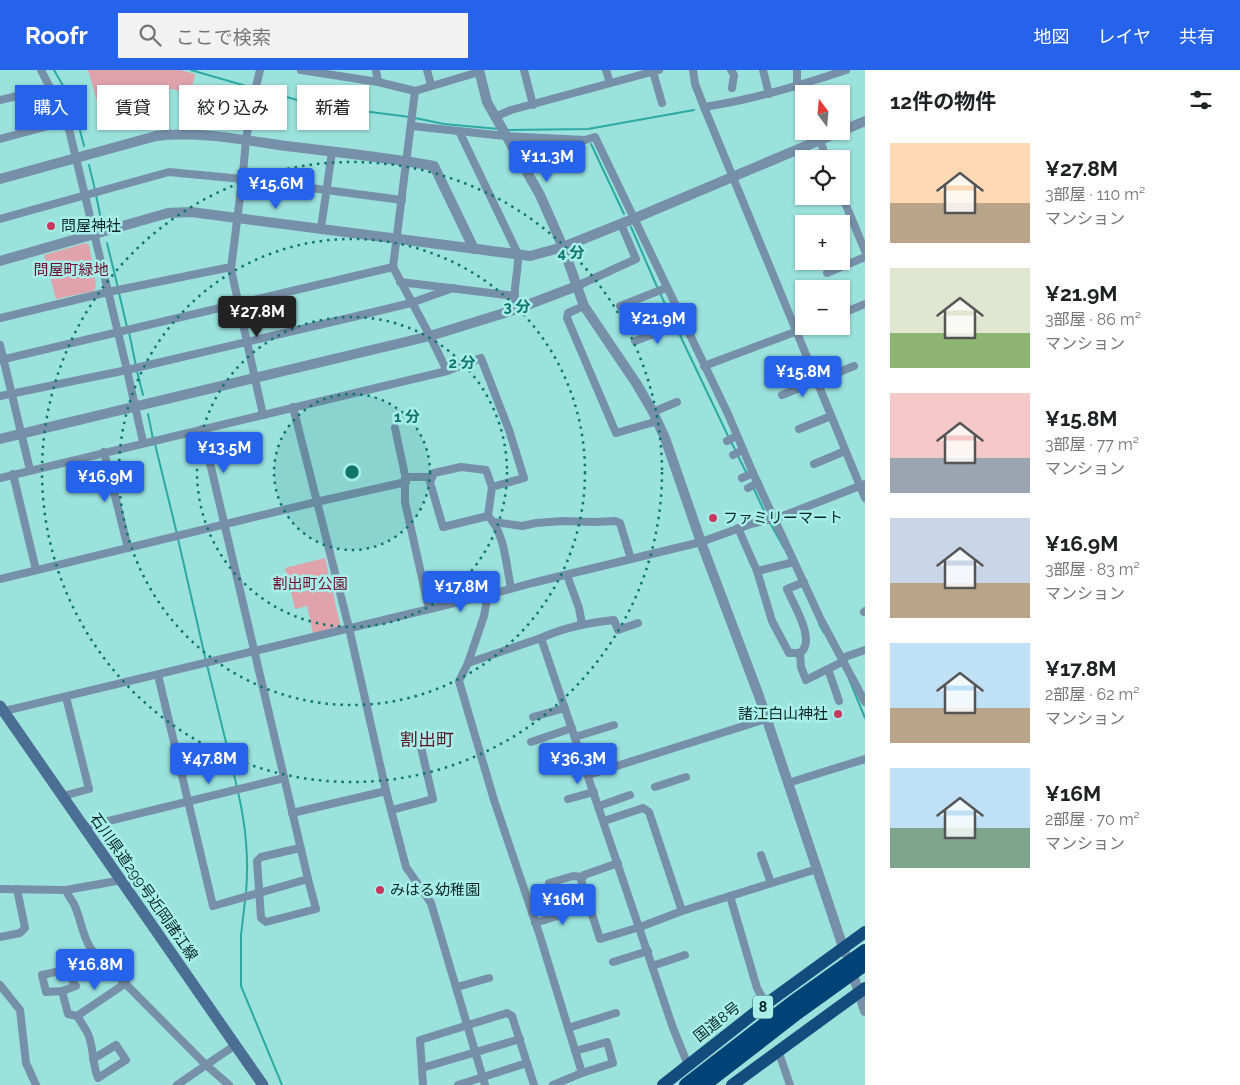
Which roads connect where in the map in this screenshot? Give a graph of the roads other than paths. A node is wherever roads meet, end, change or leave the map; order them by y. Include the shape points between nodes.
1 (41, 70) edge
2 (260, 70) edge
3 (302, 70) edge
4 (376, 70) edge
5 (427, 70) edge
6 (524, 70) edge
7 (606, 70) edge
8 (693, 70) edge
9 (731, 70) edge
10 (763, 70) edge
11 (797, 70) edge
12 (846, 70) edge
13 (479, 71) edge
14 (656, 71) edge
15 (324, 72) edge
16 (378, 82) junction
17 (610, 83) junction
18 (48, 85) edge
19 (431, 85) junction
20 (797, 85) edge
21 (800, 85) edge
22 (795, 87) edge
23 (732, 88) dead end
24 (415, 91) junction
25 (769, 94) junction
26 (15, 96) edge
27 (0, 100) edge
28 (662, 103) dead end
29 (533, 105) junction
30 (704, 107) junction
31 (865, 122) edge
32 (412, 124) junction
33 (850, 126) edge
34 (501, 128) junction
35 (34, 130) edge
36 (70, 130) edge
37 (459, 131) junction
38 (0, 139) edge
39 (246, 140) junction
40 (810, 140) edge
41 (332, 152) junction
42 (75, 158) junction
43 (407, 161) junction
44 (733, 176) junction
45 (0, 179) edge
46 (242, 179) junction
47 (326, 190) junction
48 (85, 195) junction
49 (402, 200) junction
50 (846, 205) edge
51 (236, 218) junction
52 (0, 219) edge
53 (633, 219) junction
54 (620, 224) junction
55 (321, 228) junction
56 (94, 234) junction
57 (397, 238) junction
58 (563, 247) junction
59 (474, 249) junction
60 (865, 251) edge
61 (518, 254) junction
62 (865, 257) edge
63 (0, 261) edge
64 (231, 267) junction
65 (393, 267) junction
66 (827, 273) dead end
67 (400, 282) junction
68 (577, 286) junction
69 (453, 288) junction
70 (662, 290) junction
71 (111, 291) junction
72 (514, 296) junction
73 (411, 303) junction
74 (238, 304) junction
75 (865, 304) edge
76 (584, 306) junction
77 (620, 306) dead end
78 (517, 309) junction
79 (850, 310) edge
80 (0, 318) edge
81 (678, 325) junction
82 (795, 330) edge
83 (124, 331) junction
84 (795, 332) edge
85 (797, 335) edge
86 (430, 336) junction
87 (635, 341) dead end
88 (246, 342) junction
89 (0, 345) edge
90 (2, 360) edge
91 (704, 366) junction
92 (854, 366) dead end
93 (130, 369) junction
94 (447, 370) junction
95 (256, 378) junction
96 (816, 380) junction
97 (12, 394) junction
98 (782, 395) dead end
99 (0, 396) edge
100 (677, 402) dead end
101 (135, 406) junction
102 (293, 407) junction
103 (263, 415) junction
104 (655, 416) junction
105 (831, 416) junction
106 (396, 428) dead end
107 (202, 429) junction
108 (799, 429) dead end
109 (22, 434) junction
110 (0, 439) edge
111 (143, 442) junction
112 (845, 451) junction
113 (104, 452) junction
114 (814, 464) dead end
115 (30, 470) junction
116 (13, 474) junction
117 (752, 474) junction
118 (432, 477) junction
119 (0, 478) edge
120 (742, 478) dead end
121 (406, 479) junction
122 (862, 485) edge
123 (492, 487) junction
124 (865, 498) edge
125 (316, 502) junction
126 (491, 519) junction
127 (770, 520) junction
128 (224, 524) junction
129 (738, 528) junction
130 (701, 542) junction
131 (128, 548) junction
132 (632, 560) junction
133 (792, 562) junction
134 (36, 570) junction
135 (757, 571) junction
136 (567, 575) junction
137 (0, 578) edge
138 (801, 583) junction
139 (510, 588) junction
140 (488, 596) junction
141 (429, 609) junction
142 (638, 623) dead end
143 (582, 624) junction
144 (349, 628) junction
145 (541, 638) junction
146 (865, 650) edge
147 (254, 652) junction
148 (800, 653) junction
149 (842, 661) junction
150 (468, 663) junction
151 (828, 669) junction
152 (158, 675) junction
153 (66, 696) junction
154 (839, 701) dead end
155 (865, 703) edge
156 (857, 706) dead end
157 (565, 708) junction
158 (1, 710) edge
159 (533, 717) dead end
160 (766, 719) junction
161 (614, 725) dead end
162 (572, 728) junction
163 (575, 738) junction
164 (531, 742) dead end
165 (420, 743) dead end
166 (865, 759) edge
167 (588, 775) junction
168 (686, 777) dead end
169 (284, 778) junction
170 (788, 783) junction
171 (655, 787) dead end
172 (386, 791) junction
173 (594, 792) junction
174 (63, 796) junction
175 (630, 796) dead end
176 (568, 799) dead end
177 (187, 801) junction
178 (599, 806) junction
179 (392, 810) junction
180 (292, 814) junction
181 (604, 821) junction
182 (84, 827) junction
183 (300, 848) junction
184 (761, 855) dead end
185 (618, 863) junction
186 (817, 869) junction
187 (583, 877) junction
188 (308, 879) junction
189 (122, 880) junction
190 (549, 883) dead end
191 (771, 883) junction
192 (0, 889) edge
193 (17, 889) junction
194 (66, 890) junction
195 (259, 892) junction
196 (730, 896) junction
197 (587, 907) junction
198 (682, 911) junction
199 (535, 923) junction
200 (640, 927) junction
201 (865, 932) edge
202 (0, 937) edge
203 (844, 947) junction
204 (865, 950) edge
205 (648, 951) junction
206 (685, 955) dead end
207 (613, 962) dead end
208 (865, 964) edge
209 (652, 966) junction
210 (489, 978) dead end
211 (126, 983) junction
212 (0, 985) edge
213 (457, 987) junction
214 (862, 990) edge
215 (62, 991) dead end
216 (766, 1004) junction
217 (865, 1010) edge
218 (616, 1013) dead end
219 (77, 1016) junction
220 (467, 1026) junction
221 (568, 1028) junction
222 (520, 1039) junction
223 (234, 1046) junction
224 (778, 1050) junction
225 (575, 1051) junction
226 (475, 1052) junction
227 (93, 1059) junction
228 (527, 1063) junction
229 (206, 1065) junction
230 (688, 1065) junction
231 (422, 1068) junction
232 (582, 1073) junction
233 (484, 1081) edge
234 (36, 1085) edge
235 (176, 1085) edge
236 (229, 1085) edge
237 (263, 1085) edge
238 (423, 1085) edge
239 (458, 1085) edge
240 (534, 1085) edge
241 (553, 1085) edge
242 (663, 1085) edge
243 (686, 1085) edge
244 (704, 1085) edge
245 (732, 1085) edge
246 (790, 1085) edge

1 - 18 street
2 - 39 street
3 - 15 street
4 - 16 street
5 - 19 street
6 - 29 street
7 - 17 street
8 - 30 street
9 - 23 street via 734,75
10 - 25 street
11 - 20 street
12 - 21 street
13 - 19 street
13 - 34 street via 487,102
14 - 17 street
14 - 28 street
15 - 16 street
16 - 24 street
17 - 29 street
19 - 24 street
22 - 25 street
24 - 32 street
25 - 30 street
26 - 27 street
29 - 34 street via 510,110
30 - 44 street
31 - 33 street
32 - 37 street
32 - 43 street
34 - 37 street
34 - 53 street via 585,140 595,137
34 - 58 street via 540,195
35 - 38 street
36 - 42 street
37 - 61 street
39 - 41 street
39 - 42 street via 175,134
39 - 46 street
40 - 44 street
41 - 43 street
41 - 47 street
42 - 45 street
42 - 48 street
43 - 49 street
43 - 59 street via 434,166
44 - 53 street
44 - 82 street
46 - 47 street
46 - 48 street via 169,172
46 - 51 street
47 - 49 street
47 - 55 street
48 - 52 street
48 - 56 street
49 - 57 street
50 - 60 street
51 - 55 street
51 - 56 street via 191,212 168,213
51 - 64 street
53 - 54 street
53 - 70 street
54 - 58 street
54 - 68 street via 636,259
55 - 57 street
56 - 63 street
56 - 71 street
57 - 59 street
57 - 65 street
58 - 61 street via 530,256
58 - 68 street
59 - 61 street
61 - 72 street
62 - 66 street
64 - 71 street
64 - 74 street
65 - 67 street
65 - 74 street
67 - 69 street
67 - 73 street
68 - 76 street
68 - 78 street
69 - 72 street
69 - 73 street
70 - 77 street
70 - 81 street
71 - 80 street
71 - 83 street
72 - 78 street
73 - 86 street
73 - 88 street
74 - 83 street
74 - 88 street
75 - 79 street
76 - 104 street
76 - 104 street via 568,313 566,318 616,432
78 - 86 street
81 - 87 street
81 - 91 street
83 - 90 street
83 - 93 street
84 - 91 street
85 - 96 street
86 - 94 street
86 - 95 street
88 - 93 street
88 - 95 street
89 - 90 street
90 - 97 street
91 - 117 street via 728,414 739,452
92 - 96 street
93 - 97 street
93 - 101 street
94 - 102 street
94 - 123 street via 481,358 506,422 524,478
95 - 101 street
95 - 103 street
96 - 98 street
96 - 105 street
97 - 99 street
97 - 109 street
100 - 104 street
101 - 109 street
101 - 111 street
102 - 103 street
102 - 125 street
103 - 107 street
104 - 130 street
105 - 108 street
105 - 112 street
106 - 121 street
107 - 111 street
107 - 128 street
109 - 110 street
109 - 115 street
111 - 113 street
112 - 114 street
112 - 122 street
113 - 115 street
113 - 131 street
115 - 116 street
116 - 119 street
116 - 134 street
117 - 120 street
117 - 127 street
118 - 121 street
118 - 123 street via 434,473 461,467 486,470
118 - 126 street via 430,482 443,527
121 - 125 street
121 - 141 street via 405,502
122 - 124 street
122 - 127 street
123 - 126 street
125 - 128 street
125 - 144 street
126 - 132 street via 522,526 563,521 615,521 620,523
126 - 139 street via 503,546
127 - 129 street
127 - 133 street
128 - 131 street
128 - 147 street
129 - 130 street
129 - 135 street
130 - 132 street
130 - 160 street
131 - 134 street
132 - 136 street
133 - 135 street
133 - 138 street
134 - 137 street
135 - 148 street via 772,621 789,653
136 - 139 street
136 - 143 street
138 - 148 street via 787,589 806,634 806,645
138 - 149 street via 818,621
139 - 140 street
140 - 141 street
140 - 150 street
141 - 144 street
142 - 143 street via 618,630 614,620
143 - 145 street
144 - 147 street
144 - 172 street
145 - 150 street
145 - 157 street
146 - 149 street
147 - 152 street
147 - 169 street
148 - 151 street via 806,680
149 - 151 street
149 - 155 street
150 - 199 street via 459,681
151 - 154 street
152 - 153 street
152 - 177 street
153 - 158 street
153 - 174 street via 89,789
155 - 156 street
157 - 159 street
157 - 162 street
158 - 174 main road, 石川県道299号近岡諸江線
160 - 167 street
160 - 170 street
161 - 163 street
162 - 163 street
162 - 164 street
163 - 167 street
165 - 179 street via 432,799
166 - 170 street
167 - 173 street
168 - 171 street
169 - 177 street
169 - 180 street
170 - 186 street
172 - 179 street
172 - 180 street
173 - 176 street
173 - 178 street
174 - 182 main road, 石川県道299号近岡諸江線
175 - 178 street
177 - 182 street
177 - 195 street via 213,906
178 - 181 street
179 - 213 street via 406,867 431,903
180 - 183 street
181 - 185 street
181 - 198 street via 643,808 649,812
182 - 189 main road, 石川県道299号近岡諸江線
183 - 188 street
183 - 195 street via 261,857 257,861
184 - 191 street
185 - 187 street
185 - 200 street
186 - 191 street
186 - 203 street
187 - 190 street via 573,876
187 - 197 street
188 - 195 street
188 - 195 street via 316,909 266,922 261,918
189 - 194 street
189 - 223 main road, 石川県道299号近岡諸江線
191 - 196 street
192 - 193 street
193 - 194 street
193 - 202 street via 25,928 20,933
194 - 211 street via 91,949
196 - 198 street
196 - 216 street via 757,988
197 - 199 street
197 - 200 street via 597,940
198 - 200 street
199 - 221 street
200 - 205 street
201 - 203 highway, 国道8号 / 8
203 - 214 street
203 - 216 highway, 国道8号 / 8
204 - 243 highway, bridge
205 - 207 street
205 - 209 street
206 - 209 street
208 - 244 highway, bridge
209 - 230 street
210 - 213 street
211 - 219 street
211 - 229 street
212 - 234 street via 20,1010 26,1063
213 - 220 street
214 - 217 street
214 - 224 highway
215 - 219 street via 68,1014
216 - 230 highway, 国道8号 / 8
218 - 221 street
219 - 227 street via 88,1034
220 - 222 street via 507,1013 512,1016
220 - 226 street
220 - 231 street via 420,1040
221 - 225 street
222 - 226 street
222 - 228 street
223 - 229 street
223 - 237 main road, 石川県道299号近岡諸江線
224 - 245 highway
224 - 246 street
225 - 232 street
225 - 232 street via 608,1042 613,1063
226 - 231 street
226 - 233 street
227 - 227 street via 98,1078 126,1060 116,1045
228 - 233 street
228 - 240 street
229 - 235 street
229 - 236 street
230 - 242 highway, 国道8号 / 8
231 - 238 street
232 - 241 street
233 - 239 street

